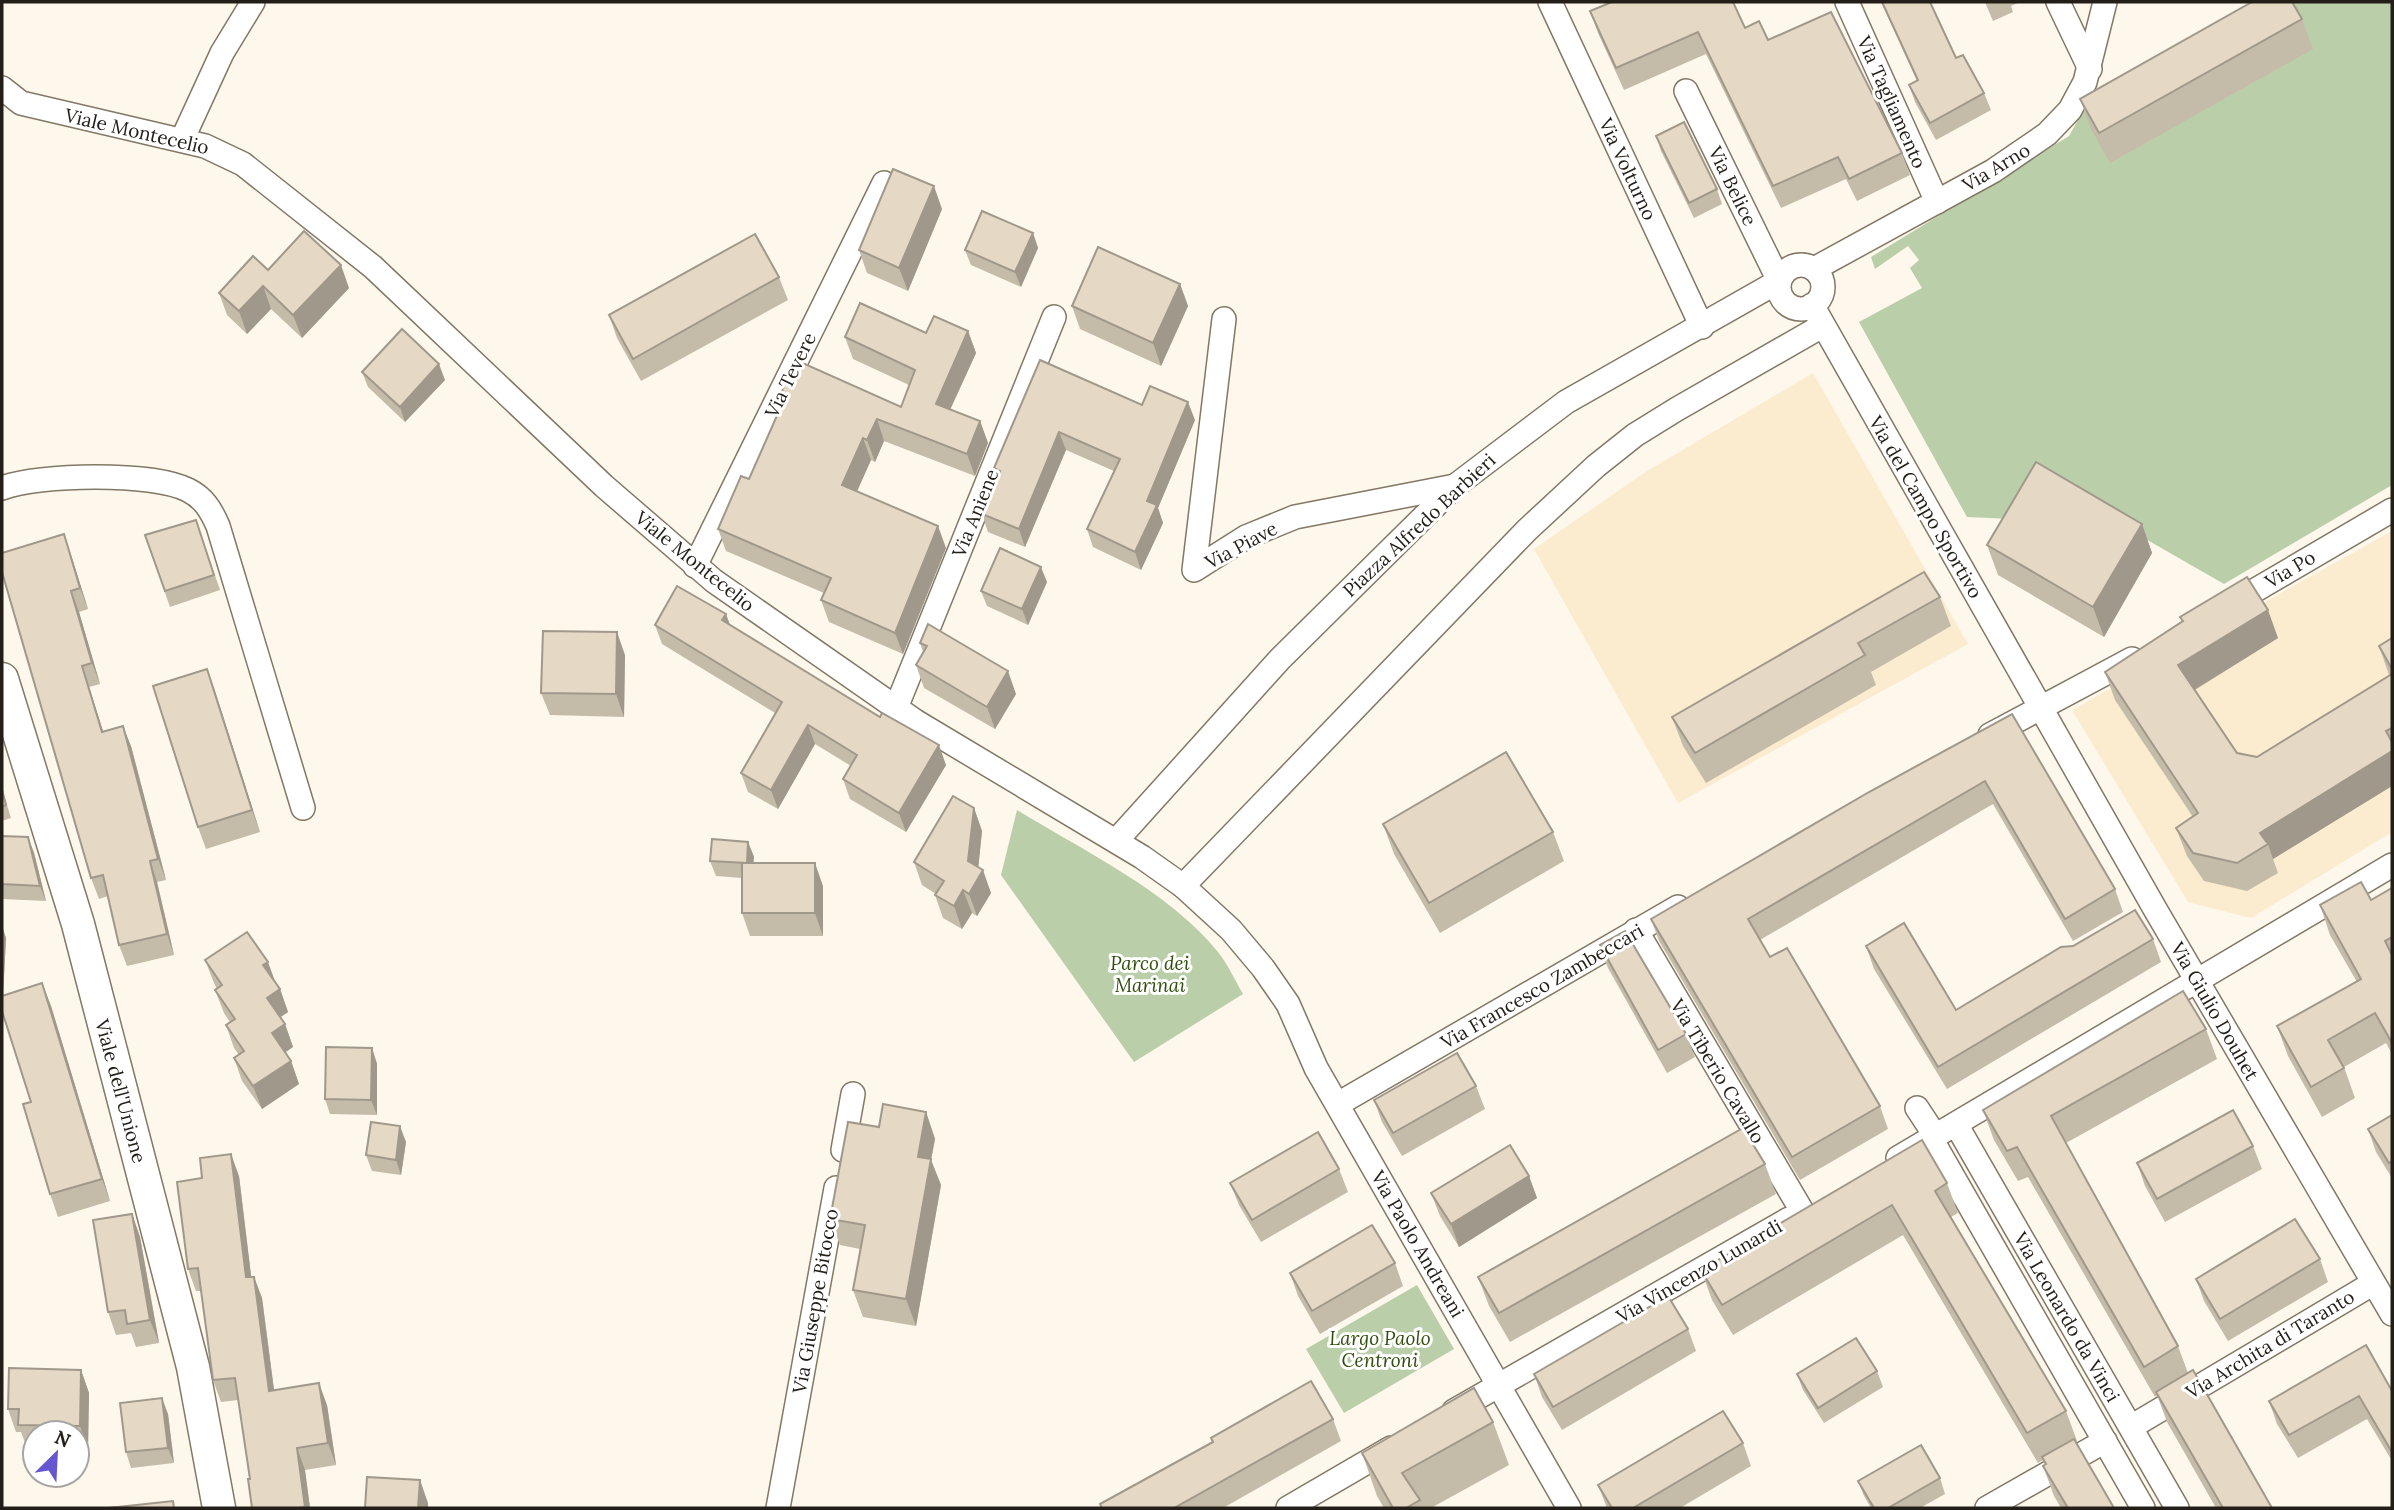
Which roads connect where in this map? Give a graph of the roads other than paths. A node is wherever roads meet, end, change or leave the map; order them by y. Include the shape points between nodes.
1 (253, 2) edge
2 (1847, 2) edge
3 (2058, 2) edge
4 (2105, 2) edge
5 (1561, 5) edge
6 (2090, 69) junction
7 (2, 88) edge
8 (1686, 91) dead end
9 (11, 102) edge
10 (182, 140) junction
11 (884, 183) edge
12 (1937, 202) junction
13 (1814, 269) junction
14 (1779, 281) junction
15 (1812, 305) junction
16 (1054, 317) dead end
17 (1224, 319) dead end
18 (1822, 326) junction
19 (1702, 327) junction
20 (1455, 485) junction
21 (2, 488) edge
22 (2392, 510) edge
23 (695, 566) junction
24 (2205, 620) edge
25 (2146, 651) edge
26 (2, 679) edge
27 (2040, 707) junction
28 (896, 708) junction
29 (1967, 748) edge
30 (303, 808) dead end
31 (1115, 841) junction
32 (2392, 865) edge
33 (1183, 886) junction
34 (1697, 896) edge
35 (2155, 909) junction
36 (2132, 923) edge
37 (1636, 930) junction
38 (2197, 981) junction
39 (853, 1094) dead end
40 (1338, 1104) junction
41 (1917, 1108) dead end
42 (1957, 1126) junction
43 (1934, 1138) junction
44 (1883, 1167) edge
45 (1825, 1198) edge
46 (1802, 1211) junction
47 (2372, 1283) junction
48 (2392, 1314) edge
49 (1499, 1385) junction
50 (1432, 1424) edge
51 (2131, 1427) junction
52 (1409, 1437) edge
53 (2105, 1441) junction
54 (219, 1508) edge
55 (778, 1508) edge
56 (1288, 1508) edge
57 (1569, 1508) edge
58 (1987, 1508) edge
59 (2143, 1508) edge
60 (2177, 1508) edge

1 - 10 street via 222,53
2 - 12 street, Via Tagliamento
3 - 6 street
4 - 6 street, Via Arno
5 - 19 street, Via Volturno
6 - 12 street, Via Arno via 2070,110 2047,134
7 - 9 street, Viale Montecelio
8 - 14 street, Via Belice
9 - 10 street, Viale Montecelio
10 - 23 street, Viale Montecelio via 212,148 243,164 340,238
11 - 23 street, Via Tevere
12 - 13 street, Via Arno
13 - 14 street via 1798,265
13 - 15 street via 1822,288
14 - 15 street via 1787,304 1799,309
14 - 19 street, Piazza Alfredo Barbieri
15 - 18 street, Via del Campo Sportivo
16 - 28 street, Via Aniene
17 - 20 street, Via Piave via 1194,570 1246,537 1295,517
18 - 27 street, Via del Campo Sportivo
18 - 33 street via 1655,422 1596,466 1527,530
19 - 20 street, Piazza Alfredo Barbieri via 1566,402
20 - 31 street, Piazza Alfredo Barbieri via 1280,659
21 - 30 street via 55,477 140,480 178,486 202,499 218,526
22 - 24 street, Via Po
23 - 28 street, Viale Montecelio
25 - 27 street
26 - 54 main road, Viale dell'Unione via 81,938 193,1367
27 - 29 street
27 - 35 street, Via Giulio Douhet
28 - 31 street, Viale Montecelio
31 - 33 street, Viale Montecelio
32 - 38 street
33 - 40 street, Viale Montecelio via 1231,930 1273,982
34 - 37 street, Via Francesco Zambeccari
35 - 36 street
35 - 38 street, Via Giulio Douhet
37 - 40 street, Via Francesco Zambeccari
37 - 46 street, Via Tiberio Cavallo
38 - 42 street
38 - 47 street, Via Giulio Douhet
39 - 55 street, Via Giuseppe Bitocco
40 - 49 street, Via Paolo Andreani
41 - 43 street, Via Leonardo da Vinci
42 - 43 street
42 - 51 street, Via Leonardo da Vinci
43 - 44 street
43 - 53 street, Via Leonardo da Vinci
45 - 46 street, Via Vincenzo Lunardi
46 - 49 street, Via Vincenzo Lunardi
47 - 48 street, Via Giulio Douhet
47 - 51 street, Via Archita di Taranto
49 - 50 street
49 - 57 street, Via Paolo Andreani
51 - 60 street, Via Leonardo da Vinci
52 - 56 street
53 - 58 street
53 - 59 street, Via Leonardo da Vinci

